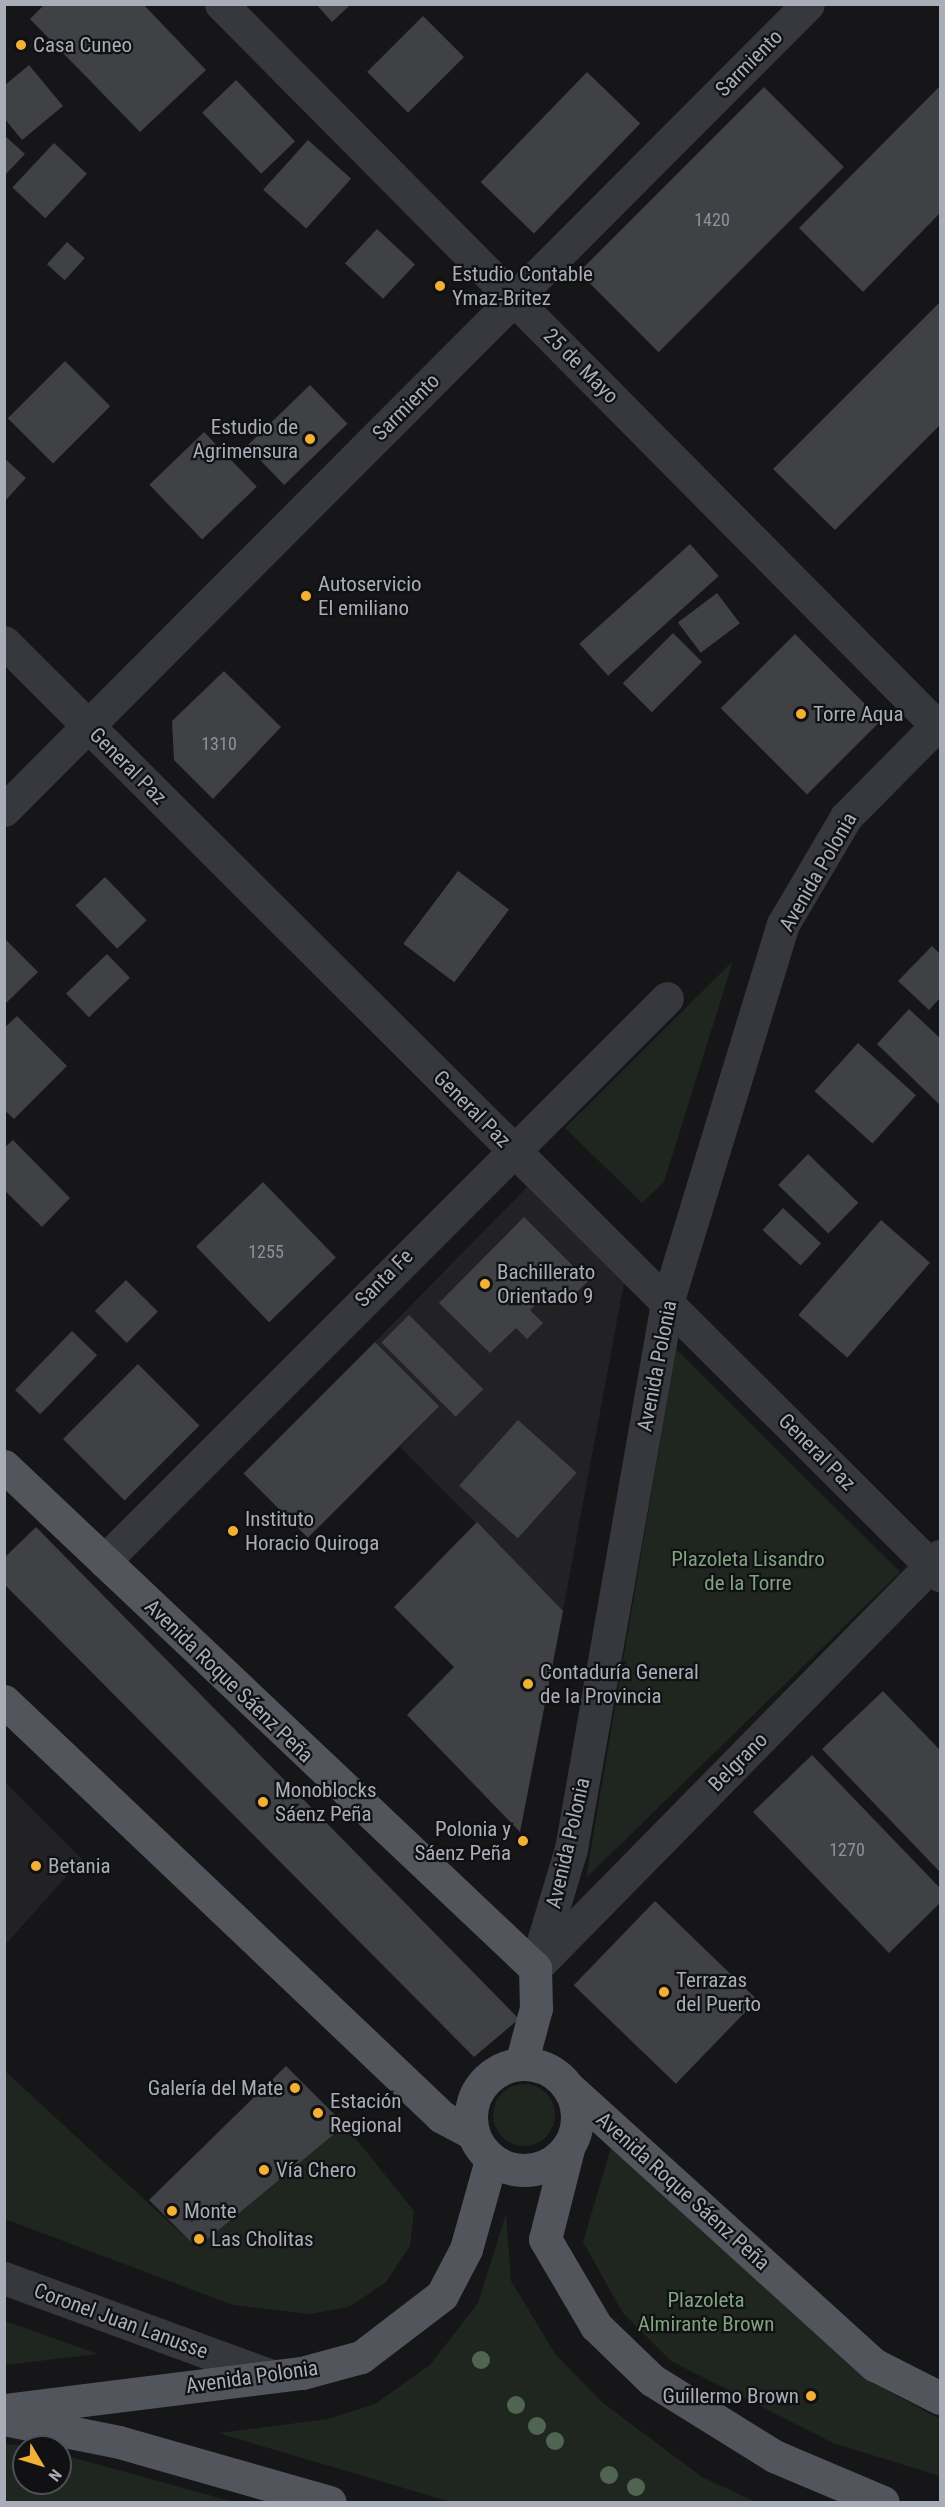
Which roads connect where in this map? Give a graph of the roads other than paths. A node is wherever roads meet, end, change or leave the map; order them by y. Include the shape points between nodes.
1 (221, 4) edge
2 (808, 4) edge
3 (514, 298) junction
4 (4, 642) edge
5 (88, 725) junction
6 (939, 725) edge
7 (4, 810) edge
8 (668, 998) dead end
9 (512, 1149) junction
10 (667, 1303) junction
11 (7, 1474) edge
12 (104, 1561) junction
13 (937, 1566) edge
14 (4, 1701) edge
15 (535, 1968) junction
16 (521, 2064) junction
17 (570, 2088) junction
18 (470, 2132) junction
19 (569, 2145) junction
20 (491, 2160) junction
21 (4, 2278) edge
22 (272, 2376) junction
23 (940, 2398) edge
24 (4, 2410) edge
25 (4, 2419) edge
26 (330, 2502) edge
27 (883, 2502) edge

1 - 3 street, 25 de Mayo
2 - 3 street, Sarmiento
3 - 5 street, Sarmiento
3 - 6 street, 25 de Mayo
4 - 5 street, General Paz
5 - 7 street, Sarmiento
5 - 9 street, General Paz
6 - 10 street, Avenida Polonia via 846,817 783,924
8 - 9 street, Santa Fe
9 - 10 street, General Paz
9 - 12 street, Santa Fe
10 - 13 street, General Paz
10 - 15 street, Avenida Polonia via 571,1849
11 - 12 main road, Avenida Roque Sáenz Peña
12 - 15 main road, Avenida Roque Sáenz Peña
13 - 15 street, Belgrano
14 - 18 main road via 442,2117
15 - 16 main road, Avenida Polonia via 536,2008
16 - 17 main road, Avenida Roque Sáenz Peña via 549,2069
16 - 18 main road via 504,2068 477,2092
17 - 19 main road, Avenida Roque Sáenz Peña via 578,2117
17 - 23 main road, Avenida Roque Sáenz Peña via 875,2365
18 - 20 main road
19 - 20 main road, Avenida Roque Sáenz Peña via 560,2157 533,2169
19 - 27 main road, Avenida Roque Sáenz Peña via 545,2239 596,2326 652,2380 774,2456
20 - 22 main road, Avenida Polonia via 466,2249 442,2295 361,2357
21 - 22 street, Coronel Juan Lanusse
22 - 24 main road, Avenida Polonia
25 - 26 main road via 119,2442

